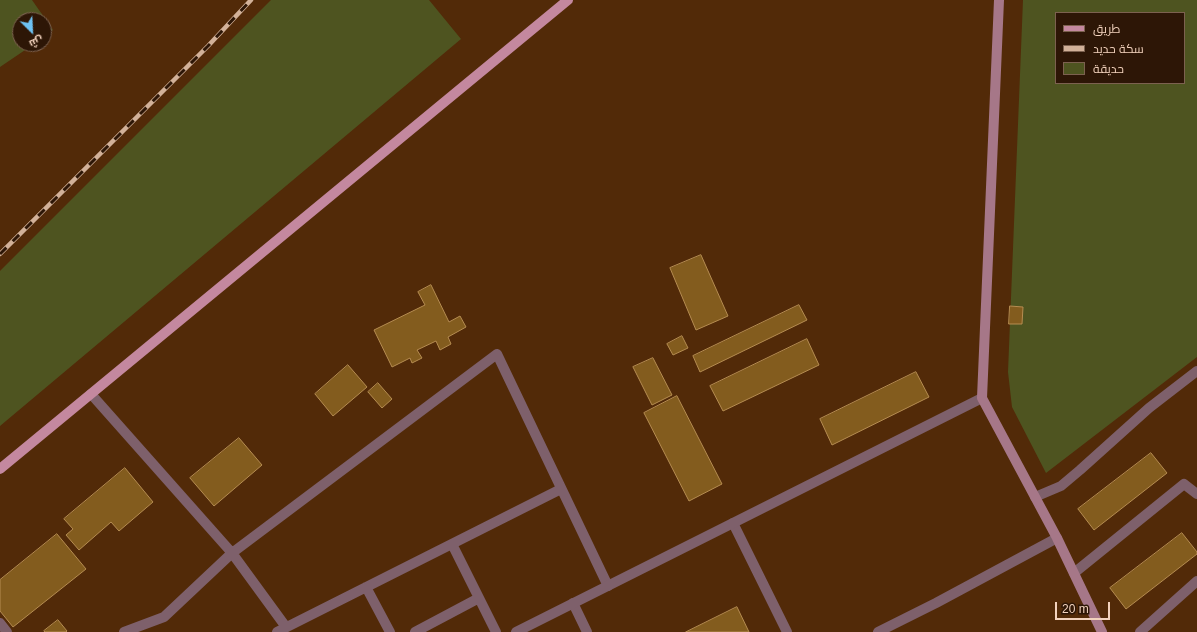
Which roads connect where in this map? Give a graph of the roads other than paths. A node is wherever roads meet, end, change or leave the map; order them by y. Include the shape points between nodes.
1 (568, 0) edge
2 (999, 0) edge
3 (1197, 371) edge
4 (91, 394) junction
5 (982, 398) junction
6 (0, 469) edge
7 (562, 489) junction
8 (1197, 494) edge
9 (1035, 497) junction
10 (733, 523) junction
11 (1057, 538) junction
12 (452, 544) junction
13 (232, 552) junction
14 (1074, 573) junction
15 (1197, 581) edge
16 (608, 586) junction
17 (366, 587) junction
18 (479, 598) junction
19 (573, 603) junction
20 (0, 623) edge
21 (286, 627) junction
22 (7, 632) edge
23 (124, 632) edge
24 (277, 632) edge
25 (390, 632) edge
26 (415, 632) edge
27 (496, 632) edge
28 (516, 632) edge
29 (587, 632) edge
30 (786, 632) edge
31 (878, 632) edge
32 (1102, 632) edge
33 (1140, 632) edge

1 - 4 main road
2 - 5 main road
3 - 9 street via 1149,408 1060,486
4 - 6 main road
4 - 13 street
5 - 9 main road
5 - 10 street
7 - 12 street
7 - 13 street via 497,354
7 - 16 street
8 - 14 street via 1184,484
9 - 11 main road
10 - 16 street
10 - 30 street
11 - 14 main road
11 - 31 street
12 - 17 street
12 - 18 street
13 - 21 street
13 - 23 street via 164,617
14 - 32 main road
15 - 33 street
16 - 19 street
17 - 21 street
17 - 25 street
18 - 26 street
18 - 27 street
19 - 28 street
19 - 29 street
20 - 22 street
21 - 24 street

